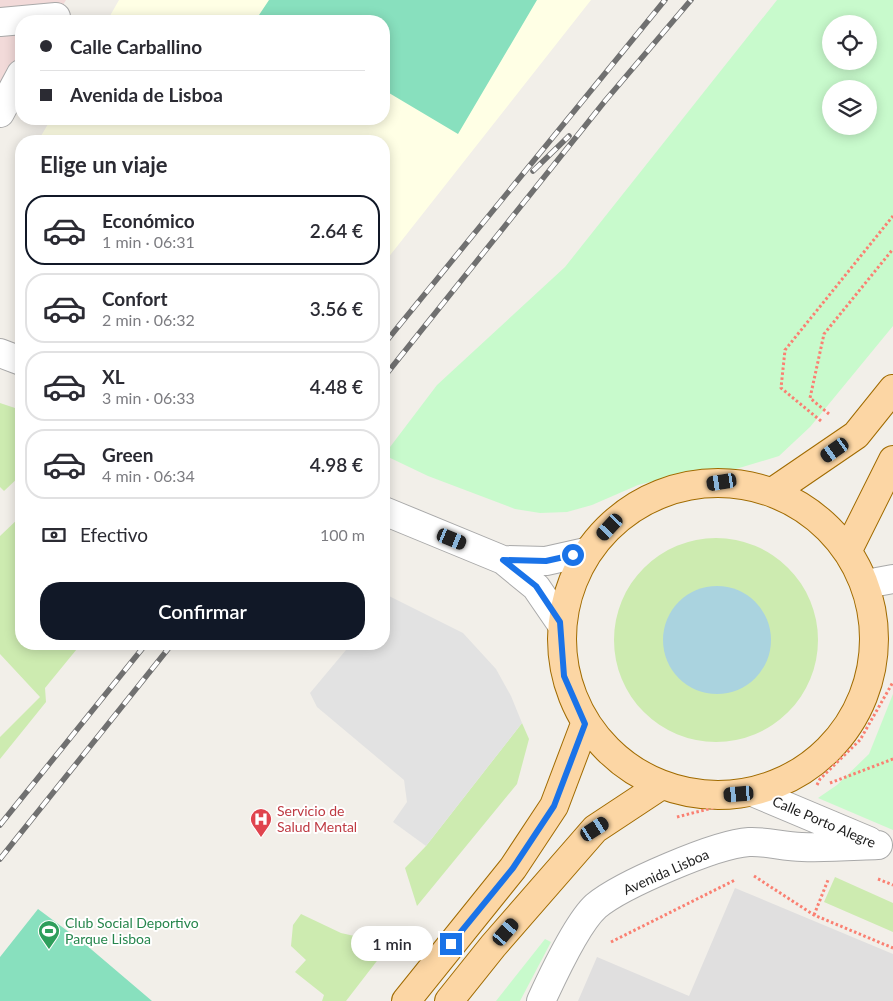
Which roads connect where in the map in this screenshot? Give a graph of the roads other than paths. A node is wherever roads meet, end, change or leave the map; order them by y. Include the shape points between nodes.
1 (58, 13) edge
2 (45, 15) edge
3 (15, 20) edge
4 (0, 22) edge
5 (15, 85) edge
6 (0, 112) edge
7 (0, 352) edge
8 (15, 358) edge
9 (893, 388) edge
10 (892, 467) edge
11 (774, 491) junction
12 (390, 513) edge
13 (848, 550) junction
14 (586, 552) junction
15 (503, 560) junction
16 (893, 579) edge
17 (866, 584) junction
18 (560, 622) junction
19 (585, 724) junction
20 (660, 786) junction
21 (755, 793) junction
22 (885, 848) edge
23 (406, 1001) edge
24 (449, 1001) edge
25 (541, 1001) edge

1 - 2 street
3 - 4 street
5 - 6 street
7 - 8 street
9 - 11 main road via 856,435
10 - 13 main road
11 - 13 main road via 816,515
11 - 14 main road via 722,482 670,489 622,514
12 - 15 street
13 - 17 main road
14 - 15 street via 546,561
14 - 18 main road via 570,586
15 - 18 street via 536,586
16 - 17 street
17 - 21 main road via 876,650 858,713 815,764
18 - 19 main road via 564,676
19 - 20 main road via 618,761
19 - 23 main road via 554,806 513,868
20 - 21 main road via 708,797
20 - 24 main road via 595,829
21 - 22 street, Calle Porto Alegre
22 - 25 street, Avenida Lisboa via 802,847 749,842 705,853 647,878 596,907 578,932

